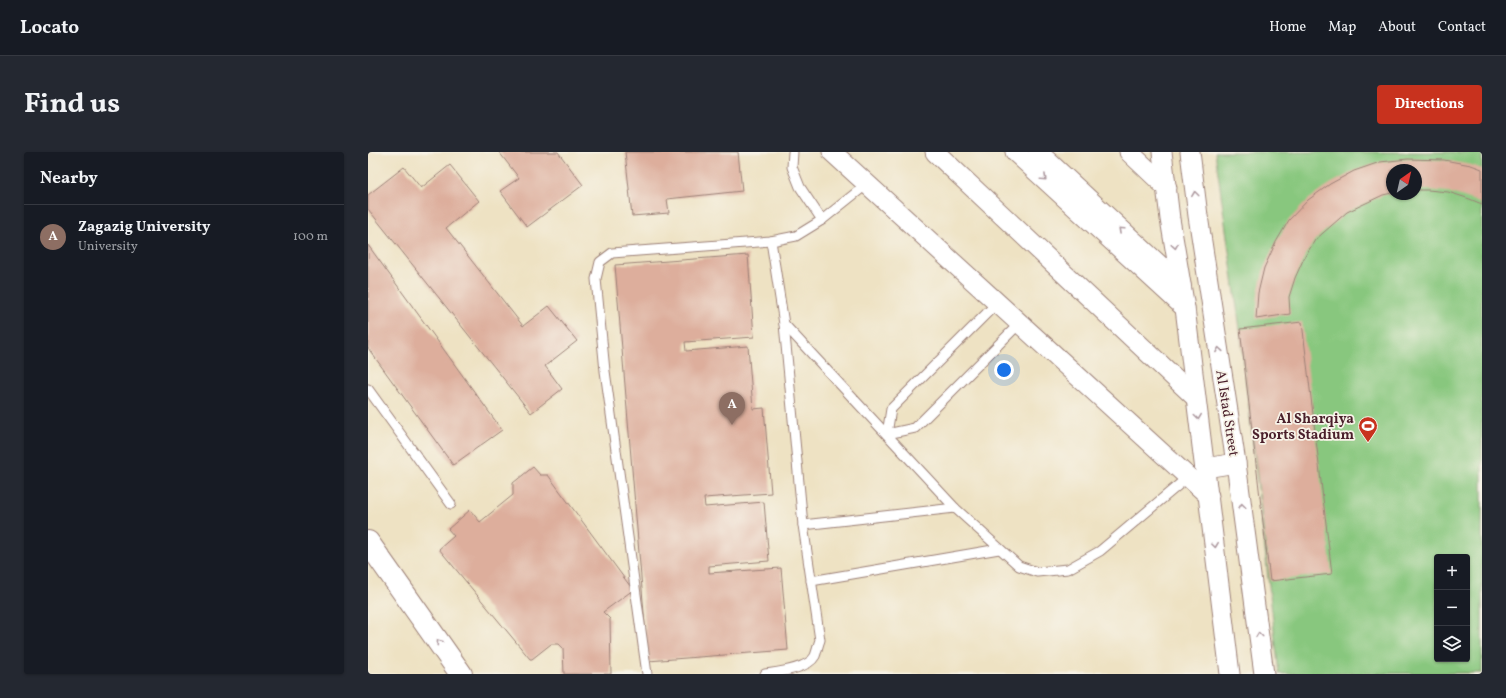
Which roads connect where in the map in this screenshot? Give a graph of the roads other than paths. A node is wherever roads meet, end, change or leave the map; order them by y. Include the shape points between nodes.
1 (793, 152) edge
2 (832, 152) edge
3 (935, 152) edge
4 (1015, 152) edge
5 (1038, 152) edge
6 (1129, 152) edge
7 (1162, 152) edge
8 (1190, 152) edge
9 (867, 184) junction
10 (1166, 188) junction
11 (1198, 216) junction
12 (1170, 219) junction
13 (822, 220) junction
14 (771, 242) junction
15 (1181, 285) junction
16 (997, 303) junction
17 (1184, 308) junction
18 (1020, 323) junction
19 (784, 324) junction
20 (368, 389) edge
21 (1195, 397) junction
22 (887, 434) junction
23 (1236, 463) junction
24 (1205, 468) junction
25 (1188, 477) junction
26 (1209, 496) junction
27 (451, 504) dead end
28 (955, 508) junction
29 (803, 524) junction
30 (368, 542) edge
31 (999, 549) junction
32 (811, 581) junction
33 (461, 674) edge
34 (647, 674) edge
35 (765, 674) edge
36 (1230, 674) edge
37 (1264, 674) edge

1 - 13 lane via 792,167 800,187
2 - 9 street
3 - 21 street
4 -> 17 street
15 -> 5 street
6 - 10 street
7 - 10 street, Al Istad Street
11 -> 8 street, Al Istad Street
9 - 13 lane
9 - 16 street
10 - 12 street, Al Istad Street
11 - 12 street
23 -> 11 street, Al Istad Street
12 -> 15 street, Al Istad Street
13 - 14 lane via 796,236
14 - 19 lane
14 - 34 lane via 612,253 600,262 596,279 605,371
15 - 17 street, Al Istad Street
16 - 18 street
16 - 22 lane via 891,409
17 - 21 street, Al Istad Street
18 - 22 lane via 915,428
18 - 25 street
19 - 22 lane
19 - 29 lane
20 - 27 lane
21 -> 24 street, Al Istad Street
22 - 28 lane
23 - 24 street
37 -> 23 street, Al Istad Street
24 - 26 street, Al Istad Street
25 - 26 street
25 - 31 lane via 1100,551 1068,569 1037,572 1019,566
26 -> 36 street, Al Istad Street
28 - 29 lane
28 - 31 lane
29 - 32 lane
33 -> 30 highway
31 - 32 lane
32 - 35 lane via 820,640 815,658 789,671

